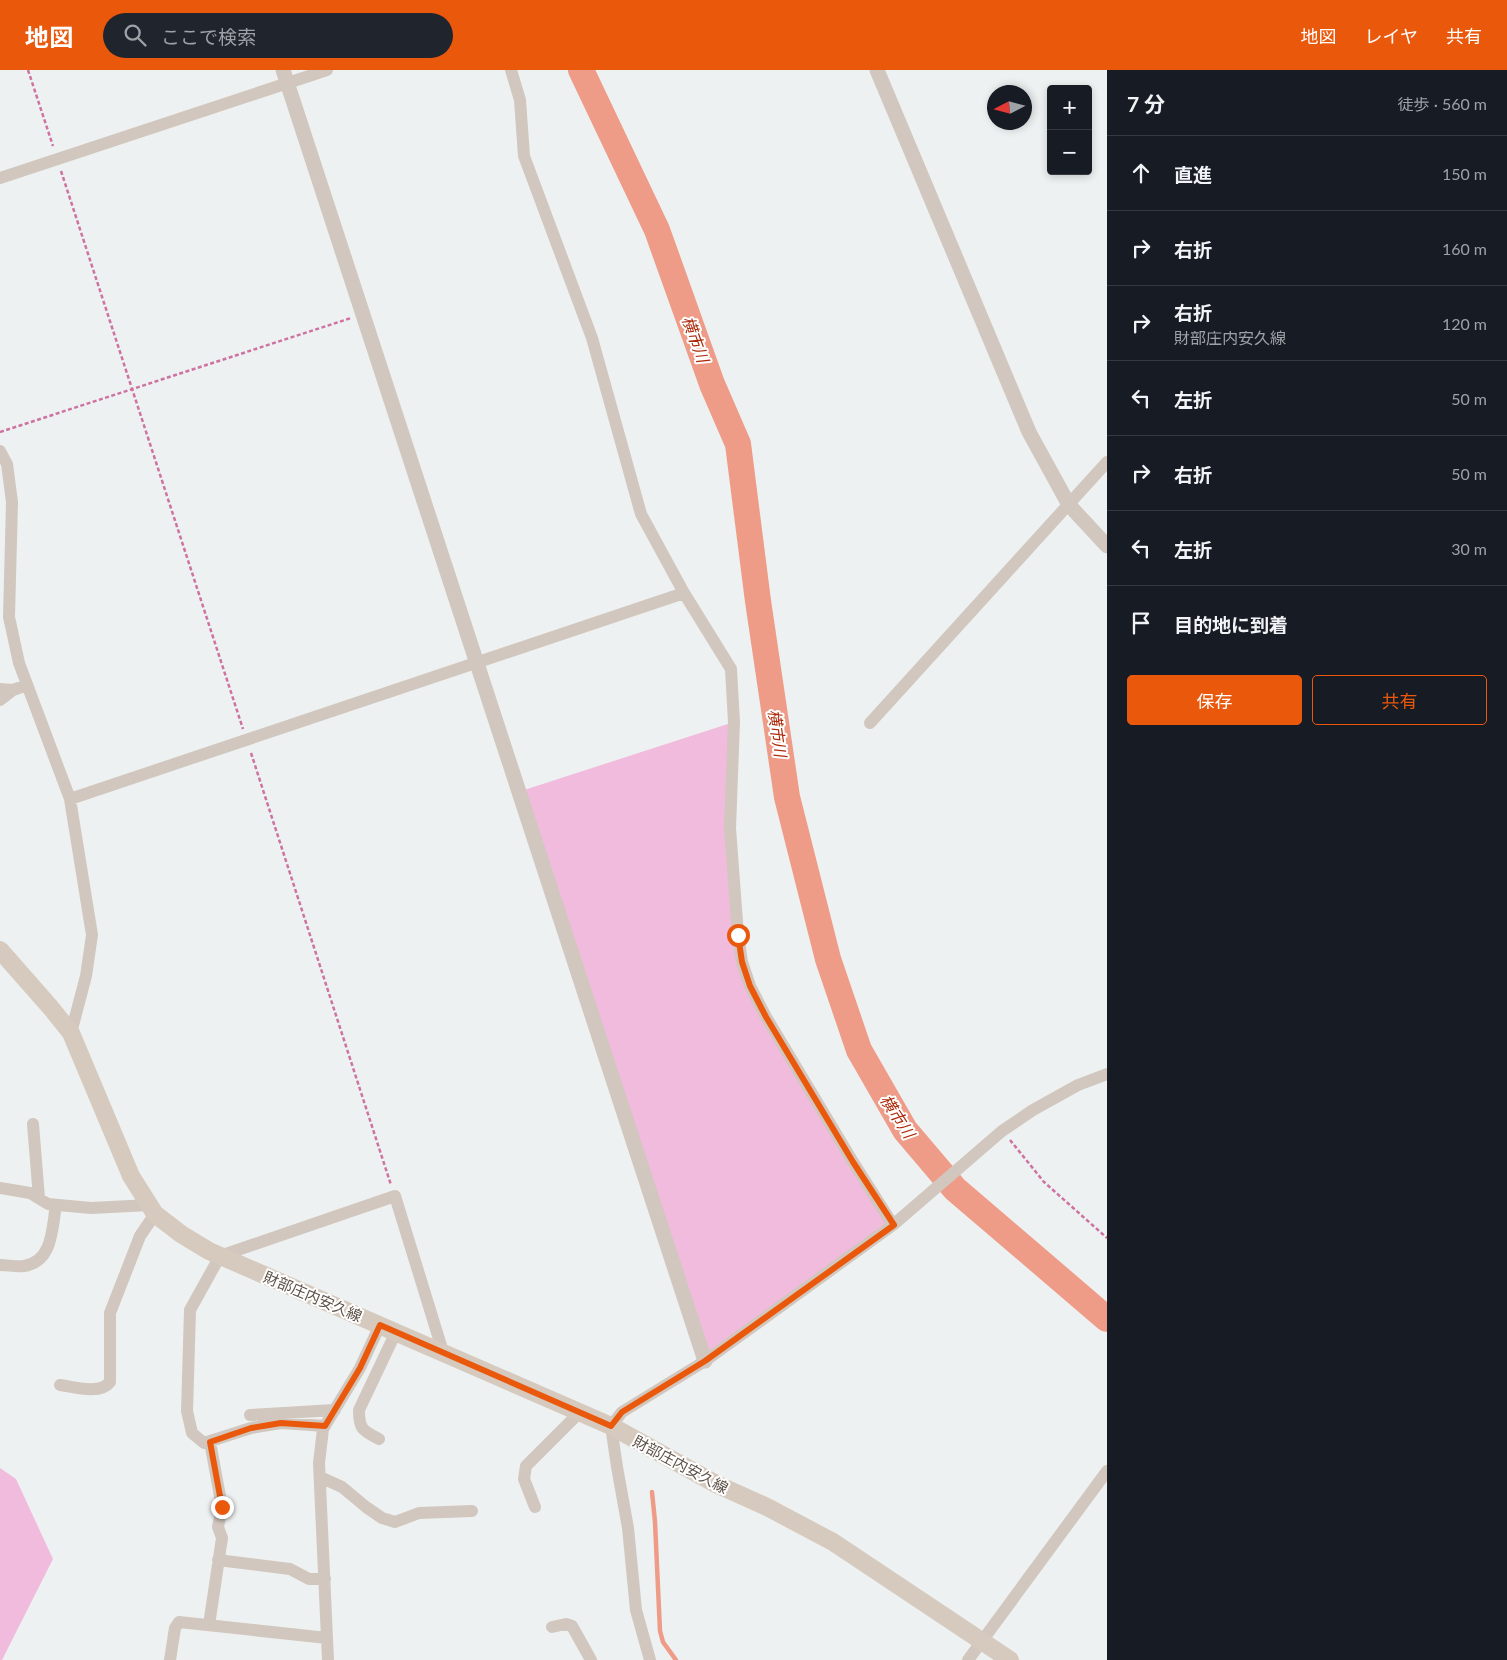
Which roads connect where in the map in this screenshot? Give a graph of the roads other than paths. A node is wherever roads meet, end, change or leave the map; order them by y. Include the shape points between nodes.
1 (327, 70) edge
2 (511, 70) edge
3 (876, 70) edge
4 (285, 76) edge
5 (0, 178) edge
6 (0, 450) edge
7 (1107, 462) edge
8 (1069, 505) junction
9 (1107, 546) edge
10 (684, 594) junction
11 (477, 664) junction
12 (27, 685) junction
13 (6, 690) edge
14 (0, 700) edge
15 (870, 723) dead end
16 (70, 799) junction
17 (0, 950) edge
18 (70, 1033) junction
19 (1107, 1074) edge
20 (33, 1124) dead end
21 (0, 1188) edge
22 (39, 1198) junction
23 (56, 1205) junction
24 (152, 1209) junction
25 (894, 1225) junction
26 (220, 1256) junction
27 (0, 1265) edge
28 (388, 1328) junction
29 (443, 1352) junction
30 (705, 1361) junction
31 (60, 1385) dead end
32 (335, 1410) junction
33 (580, 1412) junction
34 (250, 1415) dead end
35 (325, 1426) junction
36 (611, 1426) junction
37 (379, 1439) dead end
38 (210, 1442) junction
39 (1107, 1471) edge
40 (320, 1477) junction
41 (535, 1507) dead end
42 (472, 1511) dead end
43 (218, 1560) junction
44 (324, 1579) junction
45 (209, 1625) junction
46 (552, 1627) dead end
47 (327, 1638) junction
48 (980, 1641) junction
49 (170, 1660) edge
50 (328, 1660) edge
51 (591, 1660) edge
52 (649, 1660) edge
53 (968, 1660) edge
54 (1010, 1660) edge

1 - 4 street
2 - 10 street via 520,100 524,156 592,338 641,514
3 - 8 street via 1029,432
4 - 5 street
4 - 11 street
6 - 12 street via 7,464 12,502 9,617
7 - 8 street
8 - 9 street
8 - 15 street
10 - 11 street
10 - 25 street via 731,669 734,722 730,828 738,935 744,970 766,1017
11 - 16 street
11 - 30 street
12 - 13 street
12 - 16 street
13 - 14 street
16 - 18 street via 92,935 86,976
17 - 18 main road, 財部庄内安久線
18 - 24 main road, 財部庄内安久線 via 131,1176
19 - 25 street via 1078,1085 1002,1131
20 - 22 street
21 - 22 street
22 - 23 street
23 - 24 street
23 - 27 street via 47,1251 38,1261 24,1266
24 - 26 main road, 財部庄内安久線 via 181,1234
24 - 31 street via 110,1313 110,1382 98,1389
25 - 30 street
26 - 28 main road, 財部庄内安久線
26 - 29 street via 395,1196
26 - 38 street via 190,1310 187,1410 192,1433 204,1443
28 - 29 main road, 財部庄内安久線
28 - 32 street
28 - 37 street via 359,1410 359,1423 365,1432
29 - 33 main road, 財部庄内安久線
30 - 36 street via 622,1412
32 - 34 street
32 - 35 street
33 - 36 main road, 財部庄内安久線
33 - 41 street via 526,1466 524,1479
35 - 38 street via 281,1423 251,1428
35 - 40 street
36 - 48 main road, 財部庄内安久線 via 716,1484 833,1542
36 - 52 street via 628,1528 636,1610
38 - 43 street via 222,1507
39 - 48 street
40 - 42 street via 342,1487 382,1518 395,1522 420,1513
40 - 44 street
43 - 44 street via 290,1569 309,1579
43 - 45 street
44 - 47 street
45 - 47 street
45 - 49 street via 179,1622 175,1628
46 - 51 street via 572,1626
47 - 50 street
48 - 53 street
48 - 54 main road, 財部庄内安久線

